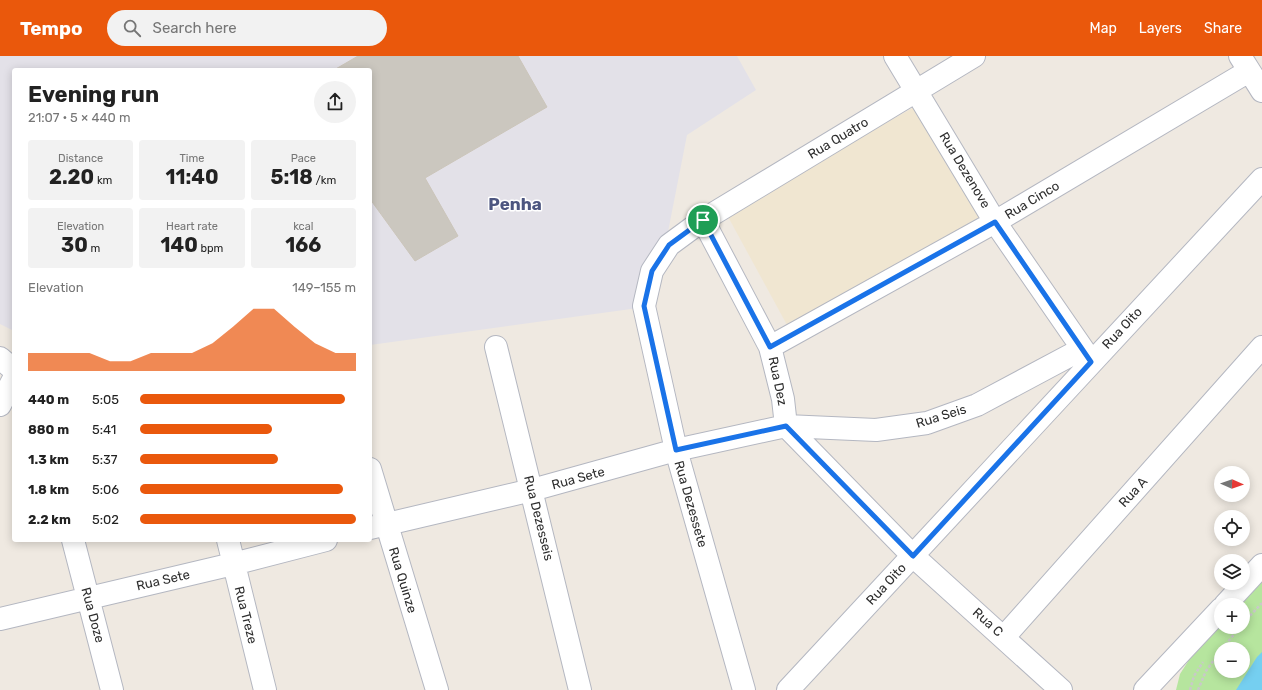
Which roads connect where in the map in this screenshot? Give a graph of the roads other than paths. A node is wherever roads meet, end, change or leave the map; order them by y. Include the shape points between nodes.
1 (895, 56) edge
2 (974, 56) edge
3 (1244, 63) edge
4 (917, 90) junction
5 (1262, 91) edge
6 (1262, 179) edge
7 (703, 220) junction
8 (995, 222) junction
9 (496, 347) dead end
10 (770, 347) junction
11 (1262, 347) edge
12 (1086, 356) junction
13 (0, 358) edge
14 (12, 368) edge
15 (12, 382) edge
16 (0, 405) edge
17 (786, 426) junction
18 (676, 450) junction
19 (372, 483) edge
20 (532, 490) junction
21 (378, 526) edge
22 (74, 542) edge
23 (228, 542) edge
24 (318, 542) edge
25 (913, 556) junction
26 (233, 564) junction
27 (1262, 565) edge
28 (88, 598) junction
29 (1231, 598) edge
30 (1214, 618) edge
31 (0, 619) edge
32 (1004, 637) junction
33 (1163, 680) edge
34 (112, 690) edge
35 (265, 690) edge
36 (436, 690) edge
37 (580, 690) edge
38 (744, 690) edge
39 (788, 690) edge
40 (1061, 690) edge
41 (1145, 690) edge

1 - 4 street, Rua Dezenove
2 - 4 street, Rua Quatro
3 - 5 street
3 - 8 street, Rua Cinco
4 - 7 street, Rua Quatro
4 - 8 street, Rua Dezenove
6 - 12 street, Rua Oito
7 - 10 street, Rua Dez
7 - 18 street, Rua Dezessete via 669,245 652,271 644,306
8 - 10 street, Rua Cinco
8 - 12 street, Rua Dezenove
9 - 20 street, Rua Dezesseis
10 - 17 street, Rua Dez via 783,399
11 - 32 street, Rua A
12 - 17 street, Rua Seis via 978,405 927,423 876,430
12 - 25 street, Rua Oito
13 - 14 street
15 - 16 street
17 - 18 street, Rua Sete
17 - 25 street
18 - 20 street, Rua Sete
18 - 38 street, Rua Dezessete
19 - 21 street, Rua Quinze
20 - 21 street, Rua Sete
20 - 37 street, Rua Dezesseis
21 - 36 street, Rua Quinze
22 - 28 street, Rua Doze
23 - 26 street, Rua Treze
24 - 26 street, Rua Sete
25 - 32 street, Rua C
25 - 39 street, Rua Oito
26 - 28 street, Rua Sete
26 - 35 street, Rua Treze
27 - 29 street
28 - 31 street, Rua Sete
28 - 34 street, Rua Doze
30 - 33 street
32 - 40 street, Rua C
33 - 41 street

